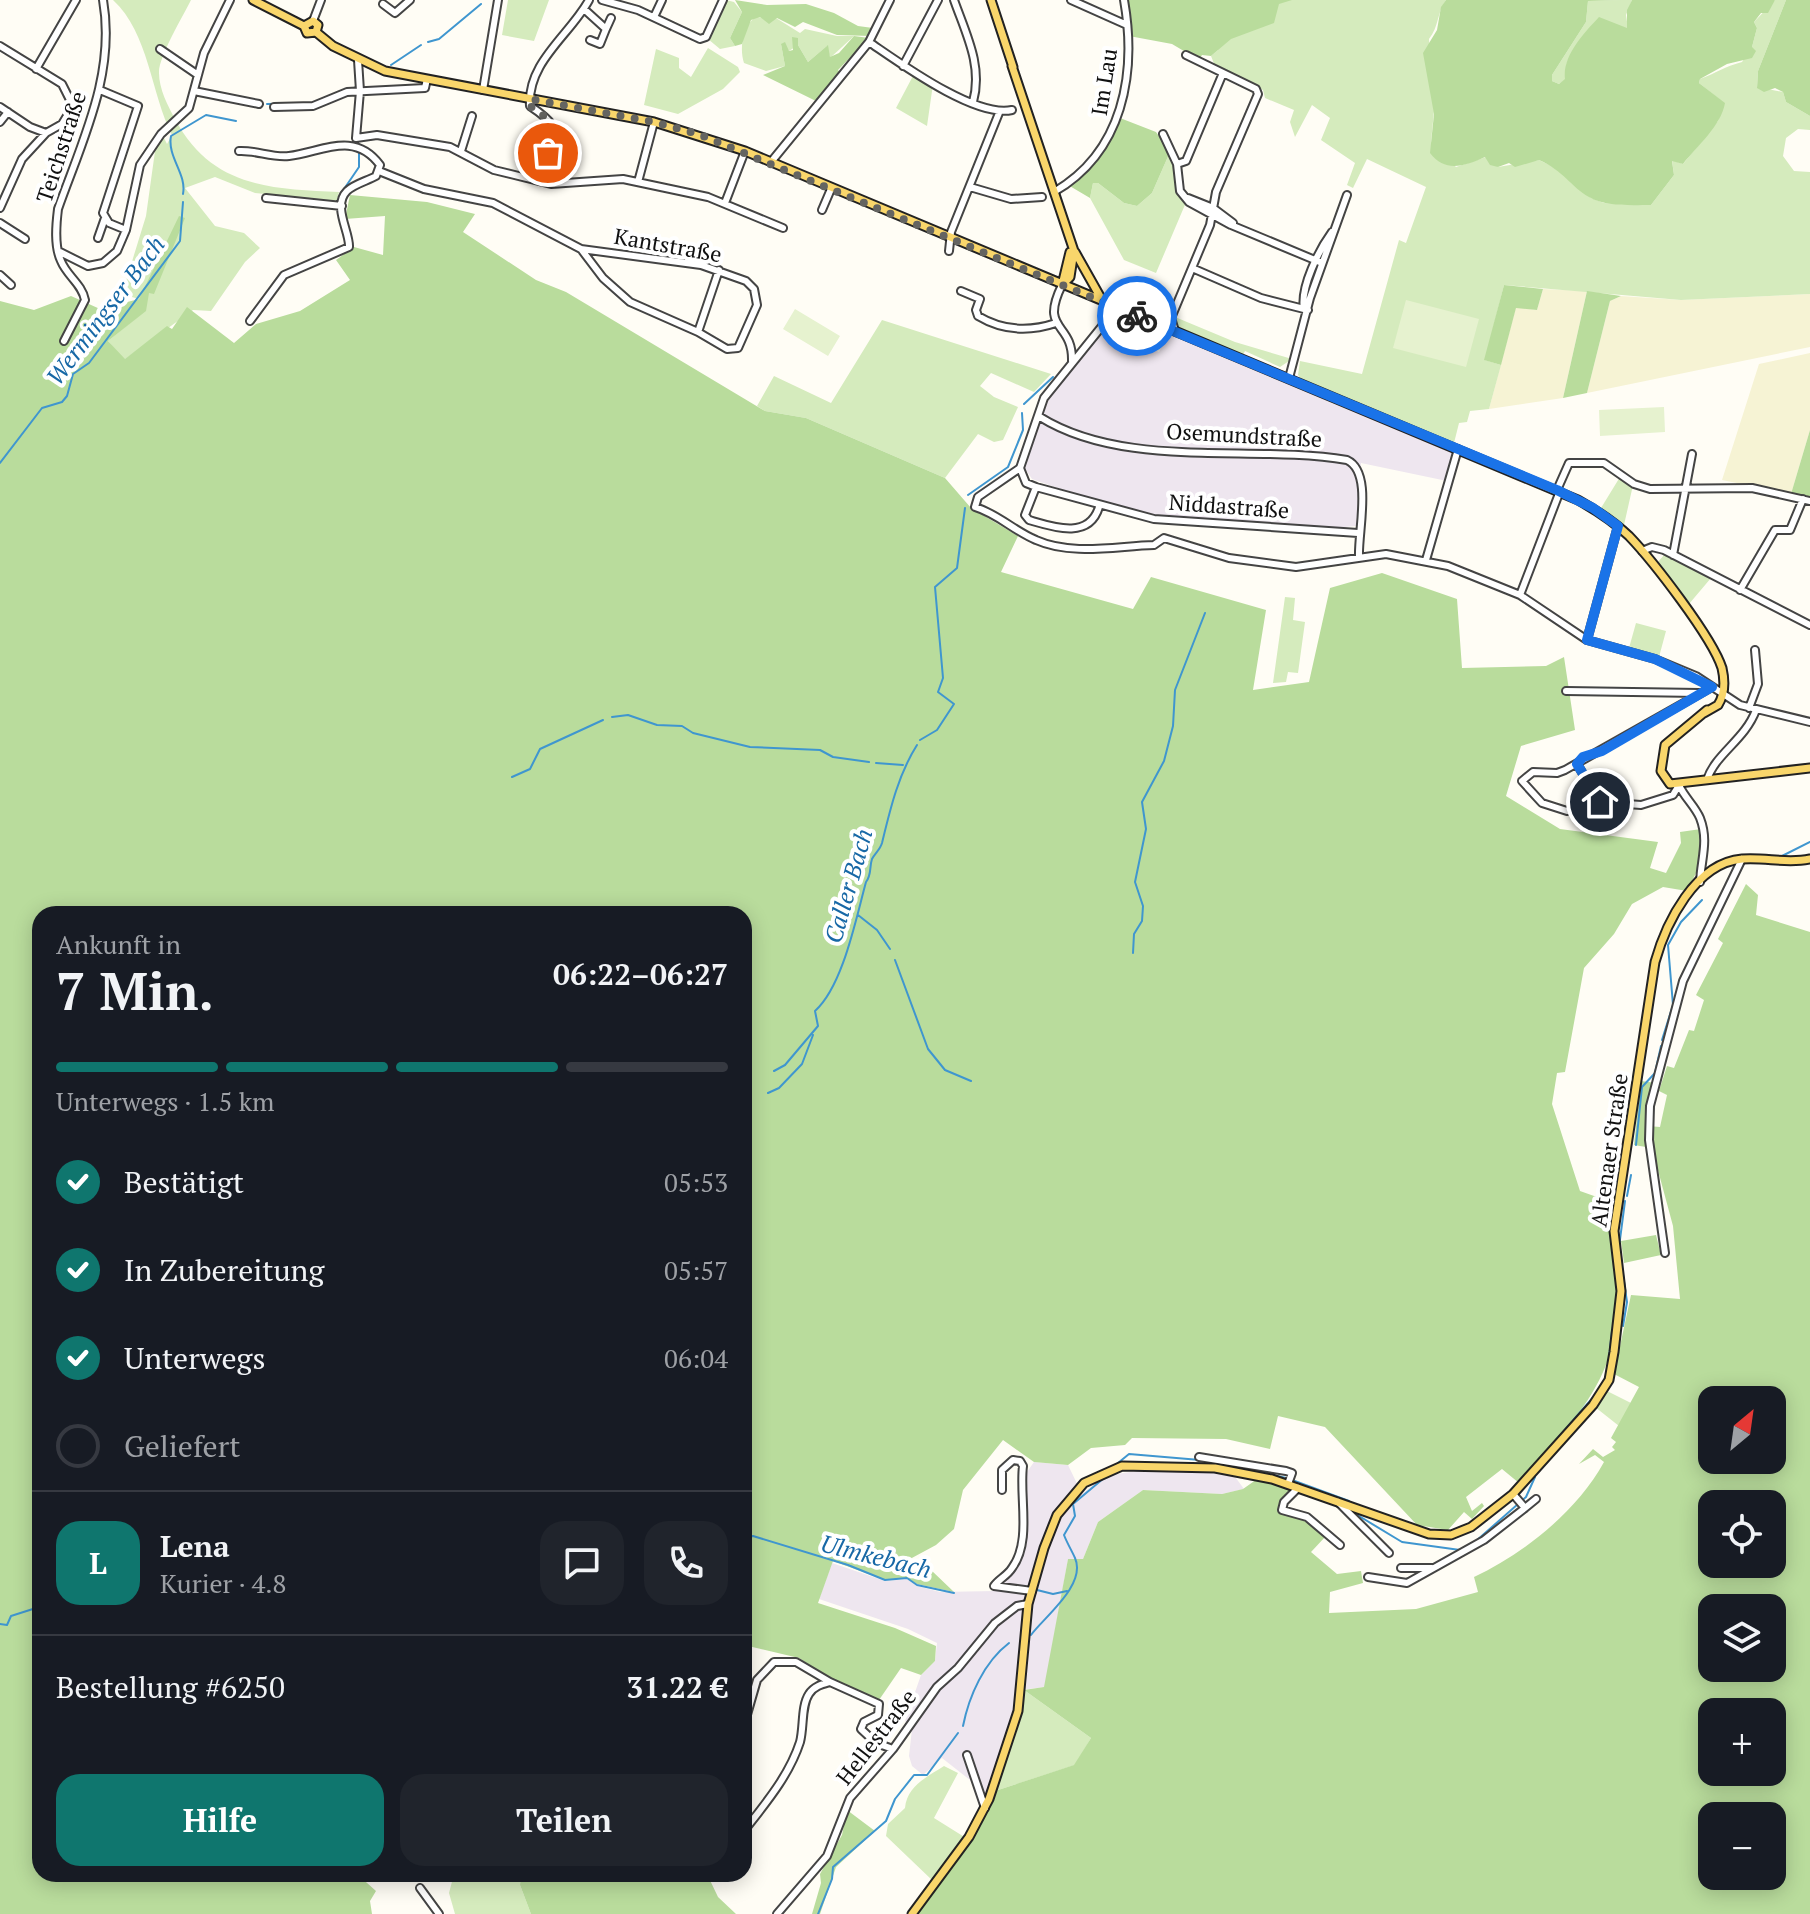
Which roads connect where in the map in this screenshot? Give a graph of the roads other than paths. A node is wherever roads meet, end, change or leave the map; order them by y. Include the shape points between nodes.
1 (76, 0) edge
2 (103, 0) edge
3 (230, 0) edge
4 (253, 0) edge
5 (321, 0) edge
6 (410, 0) edge
7 (489, 0) edge
8 (589, 0) edge
9 (602, 0) edge
10 (662, 0) edge
11 (723, 0) edge
12 (890, 0) edge
13 (938, 0) edge
14 (954, 0) edge
15 (991, 0) edge
16 (1071, 0) edge
17 (1124, 0) edge
18 (498, 1) edge
19 (383, 4) dead end
20 (584, 9) junction
21 (654, 17) junction
22 (611, 18) dead end
23 (313, 21) junction
24 (1127, 25) junction
25 (304, 26) junction
26 (606, 29) junction
27 (316, 32) junction
28 (590, 40) dead end
29 (869, 42) junction
30 (600, 44) junction
31 (0, 46) edge
32 (160, 49) dead end
33 (601, 54) dead end
34 (1186, 55) dead end
35 (358, 60) junction
36 (903, 66) junction
37 (36, 69) junction
38 (1223, 73) junction
39 (198, 75) junction
40 (427, 79) junction
41 (100, 90) junction
42 (483, 90) junction
43 (194, 91) junction
44 (360, 91) junction
45 (530, 99) junction
46 (973, 102) junction
47 (259, 104) dead end
48 (0, 107) edge
49 (274, 107) dead end
50 (1012, 110) dead end
51 (8, 112) junction
52 (999, 113) junction
53 (472, 116) dead end
54 (0, 122) edge
55 (654, 122) junction
56 (46, 133) junction
57 (1163, 134) dead end
58 (356, 141) junction
59 (239, 151) dead end
60 (461, 151) junction
61 (745, 151) junction
62 (548, 153) dead end
63 (771, 162) junction
64 (1177, 164) junction
65 (379, 171) junction
66 (638, 182) junction
67 (970, 187) junction
68 (831, 189) junction
69 (1054, 192) junction
70 (1347, 195) dead end
71 (1042, 197) dead end
72 (266, 198) dead end
73 (725, 203) junction
74 (342, 206) junction
75 (0, 208) edge
76 (822, 210) dead end
77 (1213, 212) junction
78 (105, 218) junction
79 (0, 223) edge
80 (783, 228) dead end
81 (126, 230) junction
82 (950, 237) junction
83 (1069, 237) junction
84 (98, 238) dead end
85 (25, 239) dead end
86 (581, 249) junction
87 (949, 251) dead end
88 (1074, 251) junction
89 (59, 252) junction
90 (1319, 261) junction
91 (1192, 268) junction
92 (719, 270) junction
93 (0, 275) edge
94 (11, 285) dead end
95 (1062, 285) junction
96 (961, 291) dead end
97 (1103, 302) junction
98 (1112, 306) junction
99 (1306, 310) junction
100 (1171, 318) junction
101 (250, 321) dead end
102 (1056, 323) junction
103 (1158, 324) junction
104 (1175, 331) junction
105 (698, 332) junction
106 (64, 341) dead end
107 (1073, 345) junction
108 (1085, 345) junction
109 (1070, 364) junction
110 (1289, 378) junction
111 (1040, 417) junction
112 (1458, 449) junction
113 (1692, 454) dead end
114 (1020, 468) junction
115 (1036, 487) junction
116 (1686, 488) junction
117 (1558, 491) junction
118 (1806, 500) edge
119 (1099, 507) junction
120 (1171, 520) junction
121 (1618, 526) junction
122 (1358, 533) junction
123 (1164, 538) junction
124 (1645, 555) junction
125 (1673, 555) junction
126 (1359, 556) junction
127 (1426, 560) junction
128 (1740, 590) junction
129 (1520, 595) junction
130 (1810, 625) edge
131 (1587, 640) junction
132 (1755, 650) dead end
133 (1712, 687) junction
134 (1566, 691) dead end
135 (1699, 693) junction
136 (1722, 694) junction
137 (1752, 709) junction
138 (1810, 722) edge
139 (1577, 764) junction
140 (1810, 768) edge
141 (1707, 780) junction
142 (1679, 785) junction
143 (1600, 802) junction
144 (1742, 859) junction
145 (1810, 859) edge
146 (1700, 882) junction
147 (1665, 1253) dead end
148 (1199, 1457) dead end
149 (1290, 1480) junction
150 (1298, 1488) junction
151 (1002, 1490) dead end
152 (1536, 1499) dead end
153 (1337, 1501) junction
154 (1519, 1501) junction
155 (1340, 1545) dead end
156 (1389, 1553) dead end
157 (1401, 1568) dead end
158 (1432, 1568) junction
159 (1368, 1577) dead end
160 (1032, 1591) junction
161 (1028, 1604) junction
162 (830, 1682) junction
163 (752, 1697) edge
164 (893, 1749) junction
165 (967, 1755) dead end
166 (985, 1808) junction
167 (752, 1820) edge
168 (420, 1888) dead end
169 (439, 1914) edge
170 (777, 1914) edge
171 (912, 1914) edge

1 - 37 street
2 - 41 street, Teichstraße
3 - 39 street via 211,34
4 - 25 main road
5 - 23 street
6 - 19 street via 395,13
7 - 18 street
8 - 20 street
9 - 21 street
10 - 21 street
11 - 21 street via 703,39
12 - 29 street
13 - 36 street
14 - 46 street via 975,62
15 - 69 main road
16 - 24 street
17 - 24 street, Im Lau
18 - 42 street
20 - 26 street
20 - 45 street via 544,58
22 - 26 street
23 - 25 main road
23 - 27 main road
24 - 69 street, Im Lau via 1129,68 1117,123 1080,174
25 - 27 main road via 307,33
26 - 30 street
27 - 35 main road
28 - 30 street
29 - 36 street
29 - 63 street
30 - 33 street
31 - 37 street
32 - 39 street
34 - 38 street
35 - 40 main road
35 - 44 street
36 - 46 street
37 - 56 street via 62,84 73,103 67,119
38 - 64 street via 1186,161
38 - 77 street via 1258,94 1216,192
39 - 43 street
40 - 42 main road
40 - 44 street via 425,88
41 - 78 street via 138,106
41 - 89 street, Teichstraße via 58,209
42 - 45 main road
43 - 47 street
43 - 81 street via 186,114 161,134 140,165
44 - 49 street via 313,106
44 - 58 street
45 - 55 main road
45 - 62 street via 530,106 545,114 555,129
46 - 52 street
48 - 51 street
50 - 52 street
51 - 54 street
51 - 56 street
52 - 67 street
53 - 60 street
55 - 61 main road
55 - 66 street
56 - 75 street via 22,159
57 - 64 street
58 - 59 street via 290,156
58 - 60 street via 377,135
58 - 65 street via 377,161
60 - 66 street via 494,170 551,184
61 - 63 main road
61 - 73 street
63 - 68 main road
64 - 77 street via 1186,198
65 - 74 street via 349,189
65 - 86 street, Kantstraße via 424,189 493,203
66 - 73 street
67 - 71 street via 1011,199
67 - 82 street
68 - 76 street
68 - 82 main road
69 - 83 main road
70 - 90 street
72 - 74 street
73 - 80 street
74 - 101 street via 349,247 284,275
77 - 90 street
77 - 91 street
78 - 81 street
78 - 84 street
79 - 85 street
81 - 89 street via 117,251 103,263 88,266
82 - 87 street
82 - 95 main road
83 - 88 main road
83 - 95 main road
86 - 92 street, Kantstraße
86 - 105 street via 630,302
88 - 95 main road via 1070,277
88 - 97 main road
89 - 106 street via 85,300
90 - 99 street via 1303,301
91 - 99 street
91 - 100 street
92 - 105 street
92 - 105 street, Kantstraße via 746,281 757,298 741,344 732,351
93 - 94 street
95 - 97 main road
95 - 102 street via 1052,311
96 - 102 street via 980,299 978,316 999,325 1028,330
97 - 98 main road
98 - 103 main road
98 - 108 street
99 - 110 street
100 - 103 street
100 - 104 street
102 - 107 street
103 - 104 main road
104 - 110 main road
107 - 108 street
107 - 109 street
108 - 109 street
109 - 111 street via 1044,398
110 - 112 main road
111 - 114 street
111 - 122 street, Osemundstraße via 1096,440 1347,460 1363,477
112 - 117 main road
112 - 127 street
113 - 116 street
114 - 115 street via 1026,483
114 - 123 street via 973,505 1036,540 1067,549 1154,545
115 - 119 street, Niddastraße
115 - 119 street via 1025,515 1029,520 1079,528 1092,522
116 - 117 street via 1650,489 1604,463 1569,463
116 - 118 street via 1752,488
116 - 125 street
117 - 121 main road
117 - 129 street
118 - 128 street via 1790,530 1775,530
119 - 120 street, Niddastraße
120 - 122 street, Niddastraße
120 - 123 street
121 - 124 main road
121 - 131 street
122 - 126 street, Osemundstraße
123 - 126 street via 1229,558 1296,567
124 - 125 street via 1652,547
124 - 136 main road via 1717,657
125 - 128 street
126 - 127 street
127 - 129 street
128 - 130 street
129 - 131 street
131 - 133 street via 1655,659
132 - 137 street via 1758,684
133 - 135 street
133 - 136 street
134 - 135 street
135 - 139 street
136 - 137 street
136 - 142 main road via 1672,737 1662,753 1663,777
137 - 138 street
137 - 141 street via 1750,726
139 - 143 street
139 - 143 street via 1557,773 1533,772 1522,781 1553,809 1567,811
140 - 141 main road
141 - 142 main road
142 - 143 street via 1673,795 1641,805
142 - 146 street via 1704,832
144 - 145 main road
144 - 146 main road, Altenaer Straße via 1722,865
144 - 147 street via 1683,981 1650,1106 1649,1140
146 - 154 main road, Altenaer Straße via 1665,928 1655,962 1614,1231 1621,1291 1609,1380
148 - 149 street via 1286,1471
149 - 150 main road, Altenaer Straße
149 - 160 main road, Altenaer Straße via 1198,1466 1107,1469 1075,1491 1057,1515
150 - 153 main road, Altenaer Straße
150 - 155 street via 1282,1510 1307,1517
151 - 160 street via 1002,1470 1018,1460 1023,1468 1023,1530 1015,1564 994,1586
152 - 154 street
153 - 154 main road, Altenaer Straße via 1429,1534 1451,1535
153 - 156 street
154 - 158 street via 1484,1540
157 - 158 street
158 - 159 street via 1407,1583
160 - 161 main road, Altenaer Straße
161 - 164 street, Hellestraße via 1014,1607 982,1636
161 - 166 main road, Altenaer Straße via 1018,1711
162 - 163 street via 796,1662 772,1663 757,1680
162 - 164 street via 879,1704 879,1713 861,1729
162 - 167 street via 808,1695 793,1758
164 - 170 street, Hellestraße via 850,1798 827,1856
165 - 166 street
166 - 171 main road, Altenaer Straße
168 - 169 street

